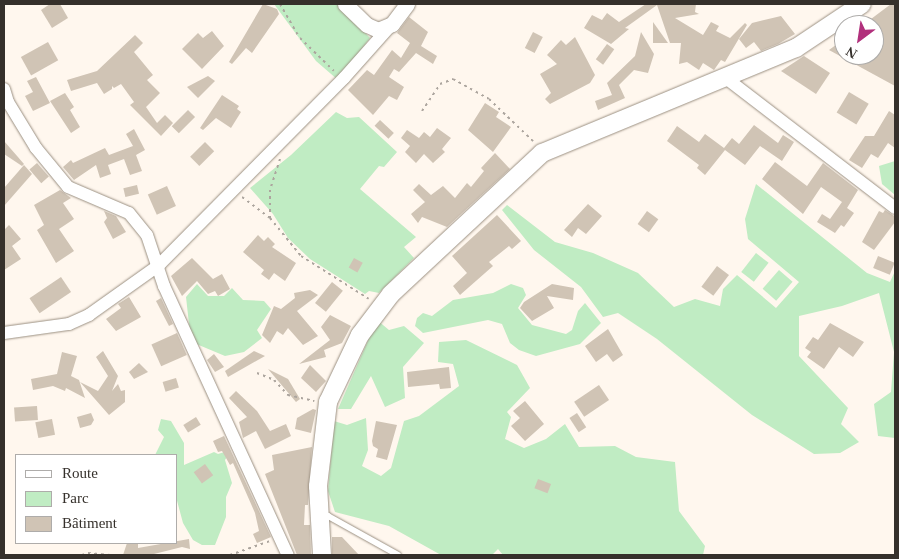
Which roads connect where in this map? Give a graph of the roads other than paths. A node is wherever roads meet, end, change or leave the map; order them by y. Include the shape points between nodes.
1 (345, 4) edge
2 (407, 4) edge
3 (862, 4) edge
4 (392, 24) junction
5 (727, 79) junction
6 (4, 90) edge
7 (895, 208) edge
8 (159, 265) junction
9 (4, 333) edge
10 (320, 515) junction
11 (288, 555) edge
12 (322, 555) edge
13 (398, 555) edge

1 - 4 street via 367,25 378,30
2 - 4 street
3 - 5 main road via 796,48
4 - 8 street via 344,78
5 - 7 street
5 - 10 main road via 542,153 391,294 360,335 328,402 318,486
6 - 8 street via 36,148 68,187 129,213 147,235
8 - 9 street via 89,315 70,324
8 - 11 street via 164,286 282,536
10 - 12 main road
10 - 13 lane via 328,516

